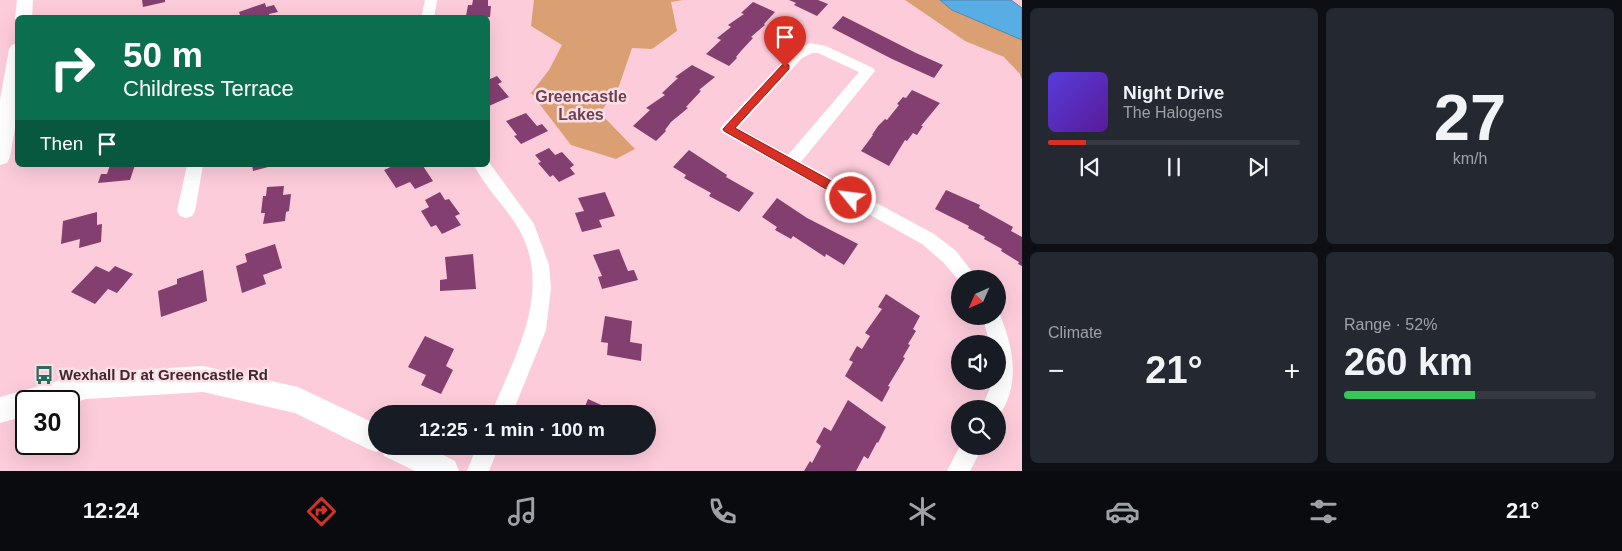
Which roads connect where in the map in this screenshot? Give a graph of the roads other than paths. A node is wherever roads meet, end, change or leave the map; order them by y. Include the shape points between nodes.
1 (25, 0) edge
2 (430, 0) edge
3 (23, 15) edge
4 (428, 15) edge
5 (15, 64) edge
6 (2, 131) edge
7 (0, 158) edge
8 (790, 164) junction
9 (195, 167) edge
10 (483, 167) edge
11 (186, 211) dead end
12 (961, 270) edge
13 (995, 325) edge
14 (72, 390) edge
15 (995, 400) edge
16 (505, 405) edge
17 (15, 406) edge
18 (0, 410) edge
19 (368, 434) edge
20 (412, 455) edge
21 (484, 455) edge
22 (967, 455) edge
23 (445, 471) edge
24 (478, 471) edge
25 (958, 471) edge

1 - 3 street
2 - 4 street
5 - 6 street
6 - 7 street
8 - 8 street via 728,129 797,55 810,48 821,49 868,71
8 - 12 street via 928,239
9 - 11 street
10 - 16 street via 528,229 541,273 536,330
13 - 15 street via 1003,384
14 - 19 street via 86,386 203,380 298,400
17 - 18 street
20 - 23 street
21 - 24 street
22 - 25 street

